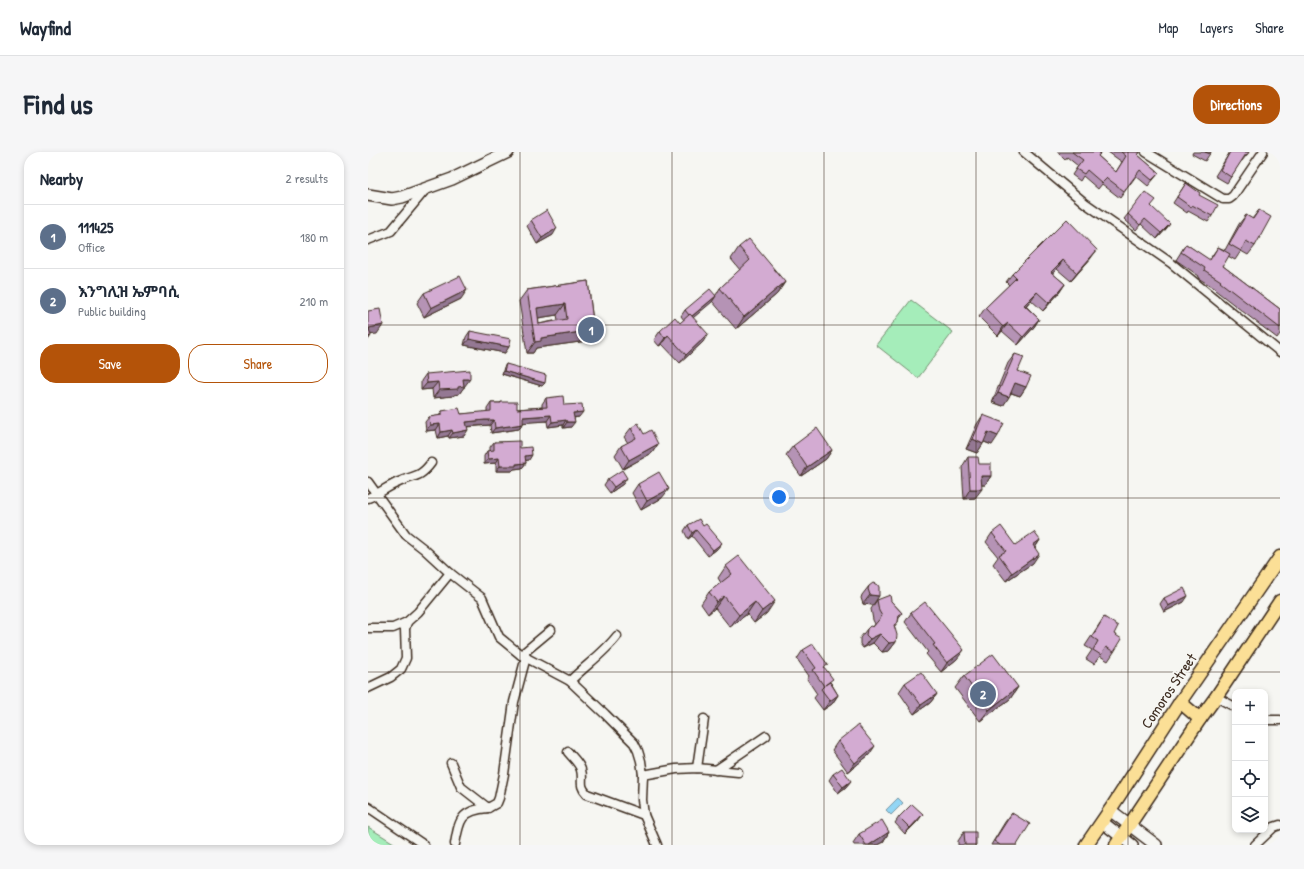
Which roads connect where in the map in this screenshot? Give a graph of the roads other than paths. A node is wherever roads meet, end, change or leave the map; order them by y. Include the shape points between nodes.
1 (508, 152) edge
2 (1024, 152) edge
3 (1146, 152) edge
4 (1263, 152) edge
5 (426, 189) junction
6 (368, 195) edge
7 (368, 240) edge
8 (1280, 352) edge
9 (430, 463) dead end
10 (368, 482) edge
11 (376, 495) junction
12 (368, 498) edge
13 (1280, 557) edge
14 (450, 573) junction
15 (1280, 602) edge
16 (407, 622) junction
17 (369, 628) edge
18 (551, 630) dead end
19 (618, 636) dead end
20 (524, 656) junction
21 (570, 681) junction
22 (368, 688) edge
23 (1216, 697) junction
24 (1180, 702) junction
25 (1232, 705) edge
26 (704, 719) dead end
27 (1200, 719) junction
28 (1268, 720) edge
29 (1280, 720) edge
30 (766, 736) dead end
31 (568, 752) dead end
32 (451, 763) dead end
33 (697, 768) junction
34 (716, 770) junction
35 (738, 772) dead end
36 (643, 775) junction
37 (368, 807) edge
38 (488, 808) junction
39 (1110, 810) junction
40 (644, 815) junction
41 (1102, 822) junction
42 (1129, 825) junction
43 (1280, 825) edge
44 (1118, 841) edge
45 (455, 844) edge
46 (424, 845) edge
47 (657, 845) edge
48 (1086, 845) edge
49 (1132, 845) edge
50 (1156, 845) edge
51 (1255, 845) edge

1 - 5 street
2 - 8 street via 1085,203 1172,263
3 - 4 street via 1223,199 1229,199
5 - 6 street via 392,199
5 - 7 street via 391,231
9 - 11 street via 421,474 398,482
10 - 11 street
11 - 12 street
11 - 14 street via 406,535
13 - 24 main road, Comoros Street
14 - 16 street
14 - 20 street via 482,598 499,637
15 - 23 main road
16 - 17 street via 393,628
16 - 22 street via 406,658 401,669
18 - 20 street
19 - 21 street
20 - 21 street
20 - 38 street via 514,702 500,798 497,804
21 - 36 street via 634,744 638,750
23 - 25 street
23 - 27 main road
24 - 27 main road
24 - 39 main road, Comoros Street
26 - 33 street
27 - 42 main road
28 - 29 street
30 - 34 street
31 - 40 street via 581,768 581,783 588,794
32 - 38 street via 461,787
33 - 34 street
33 - 36 street
34 - 35 street
36 - 40 street
37 - 46 street
38 - 45 street via 476,809 464,815 458,825
39 - 41 main road, Comoros Street
39 - 42 street
40 - 47 street
41 - 44 street
41 - 48 main road, Comoros Street
42 - 44 main road
42 - 50 street
43 - 51 street via 1274,827
44 - 49 street

